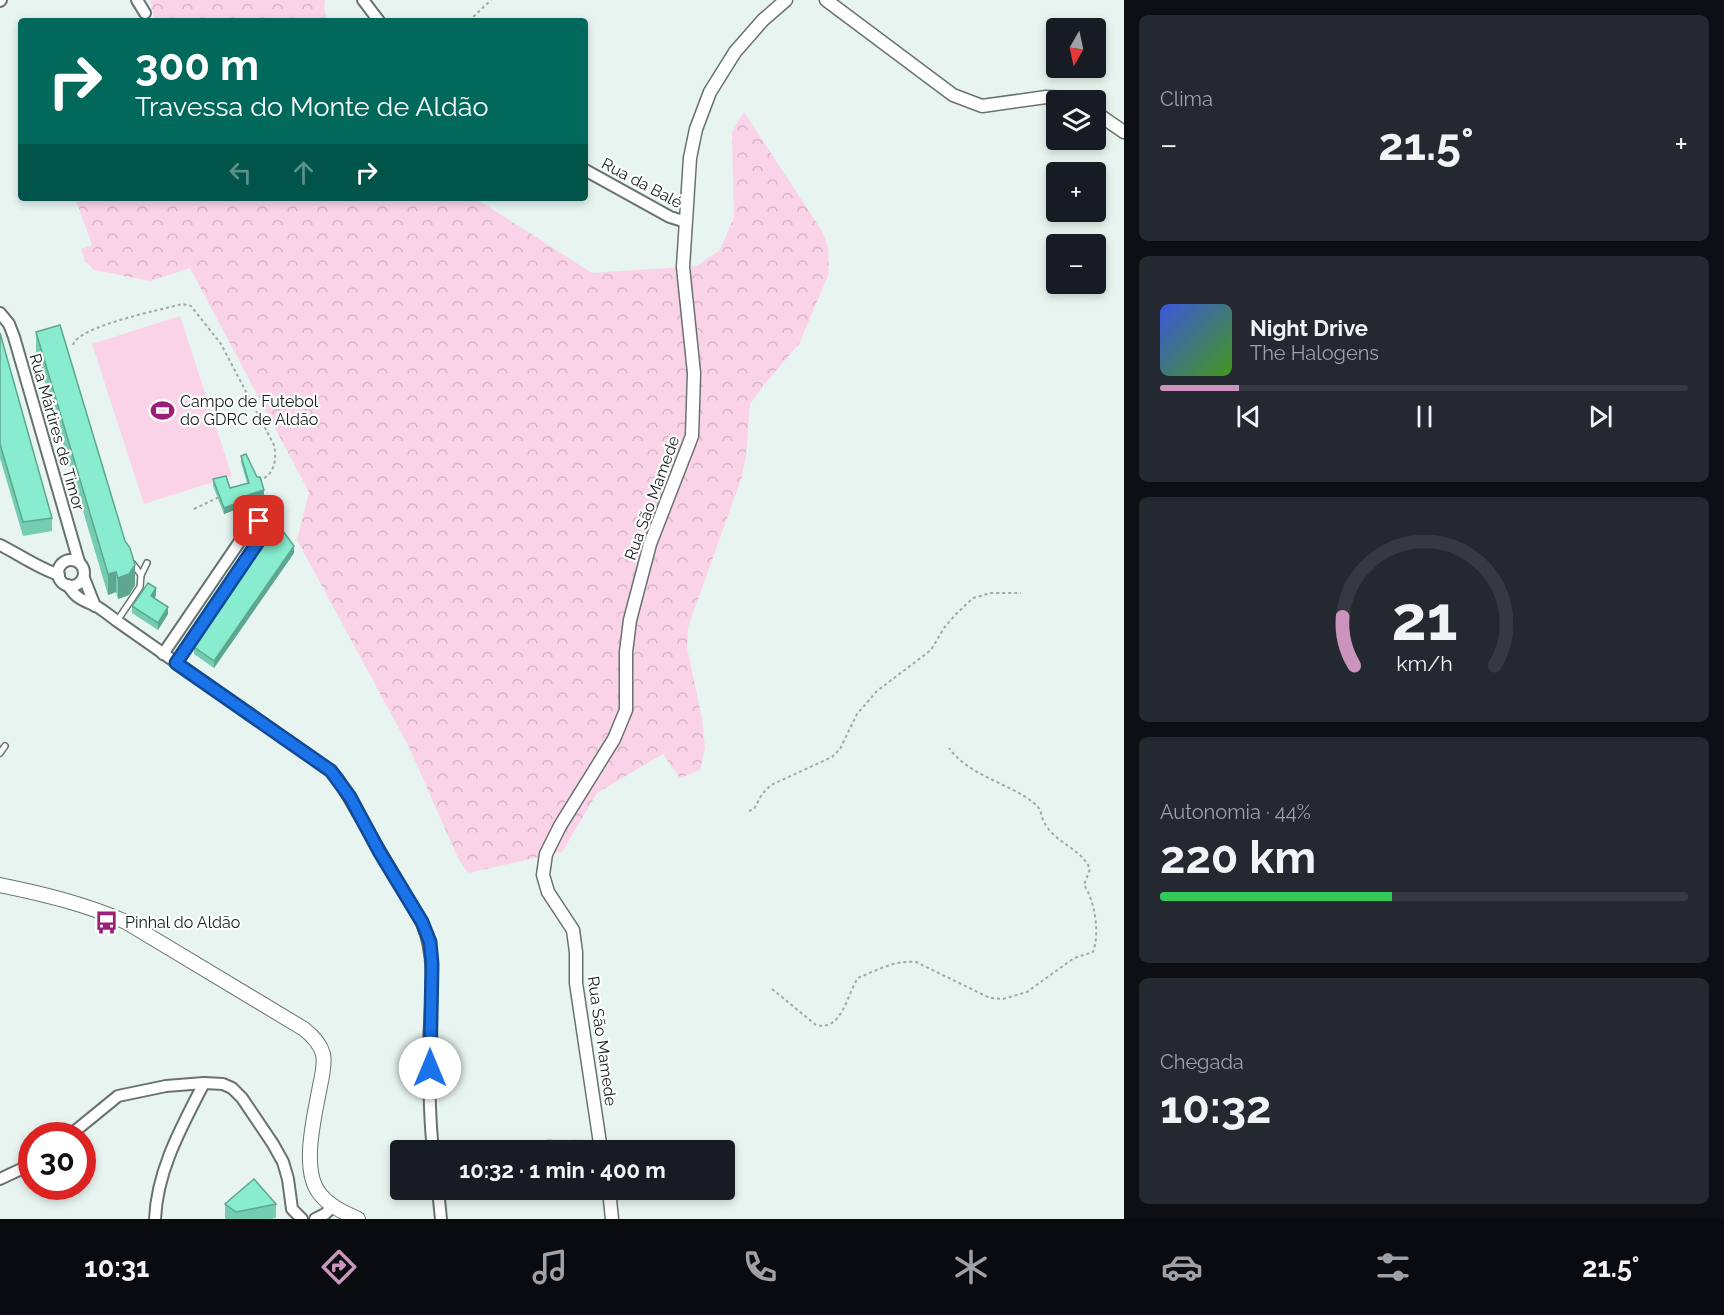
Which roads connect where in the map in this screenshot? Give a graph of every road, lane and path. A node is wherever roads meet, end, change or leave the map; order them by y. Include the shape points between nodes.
1 (137, 0) edge
2 (363, 0) edge
3 (491, 0) edge
4 (786, 0) edge
5 (826, 0) edge
6 (145, 13) dead end
7 (377, 18) edge
8 (472, 18) edge
9 (1046, 97) edge
10 (1106, 120) edge
11 (1124, 132) edge
12 (588, 172) edge
13 (686, 222) junction
14 (0, 313) edge
15 (73, 345) dead end
16 (258, 480) edge
17 (225, 494) edge
18 (194, 509) dead end
19 (0, 545) edge
20 (130, 560) edge
21 (79, 562) junction
22 (147, 563) dead end
23 (58, 575) junction
24 (141, 575) junction
25 (84, 578) junction
26 (68, 585) junction
27 (1020, 593) dead end
28 (95, 606) junction
29 (117, 621) junction
30 (163, 654) junction
31 (176, 663) junction
32 (5, 746) dead end
33 (949, 748) dead end
34 (0, 753) edge
35 (749, 811) dead end
36 (0, 885) edge
37 (772, 989) dead end
38 (204, 1083) junction
39 (86, 1122) edge
40 (432, 1140) edge
41 (600, 1140) edge
42 (18, 1171) edge
43 (0, 1179) edge
44 (439, 1200) edge
45 (610, 1200) edge
46 (333, 1206) junction
47 (155, 1219) edge
48 (302, 1219) edge
49 (315, 1219) edge
50 (358, 1219) edge
51 (441, 1219) edge
52 (612, 1219) edge

1 - 6 street
2 - 7 street
3 - 8 path
4 - 13 street, Rua São Mamede via 735,52 710,92 690,158
5 - 9 street via 953,94 982,106
10 - 11 street
12 - 13 street, Rua da Balé
13 - 41 street, Rua São Mamede via 683,267 694,373 692,436 650,544 630,620 626,710 614,739 560,826 546,854 543,875 548,892 573,930 576,983
14 - 21 street, Rua Mártires de Timor via 14,337
15 - 16 path via 76,338 94,328 182,304 191,306 221,344 274,445 273,468 266,478
17 - 18 path
19 - 23 street
20 - 24 lane
21 - 23 street via 63,563
21 - 25 street
22 - 24 lane
23 - 26 street
24 - 29 lane via 140,587
25 - 26 street via 78,584
25 - 28 street
26 - 28 street via 87,604
27 - 35 path via 991,593 973,598 944,628 932,650 877,691 857,714 832,757 771,784
28 - 29 street
29 - 30 street
30 - 31 street
30 - 31 street via 253,522 263,523 262,536
31 - 40 street via 331,771 422,922 430,942 432,964
32 - 34 lane
33 - 37 path via 968,767 1041,807 1047,828 1087,861 1090,869 1084,885 1092,896 1095,913 1094,952 1074,958 1027,992 1003,999 990,998 916,962 893,963 858,978 840,1016 823,1027
36 - 46 main road via 66,899 126,922 316,1039 324,1056 310,1171 314,1185
38 - 39 street via 118,1096
38 - 47 street via 159,1182
38 - 48 street via 223,1084 242,1098 283,1162 292,1209
42 - 43 street
44 - 51 street
45 - 52 street
46 - 49 street
46 - 50 main road

